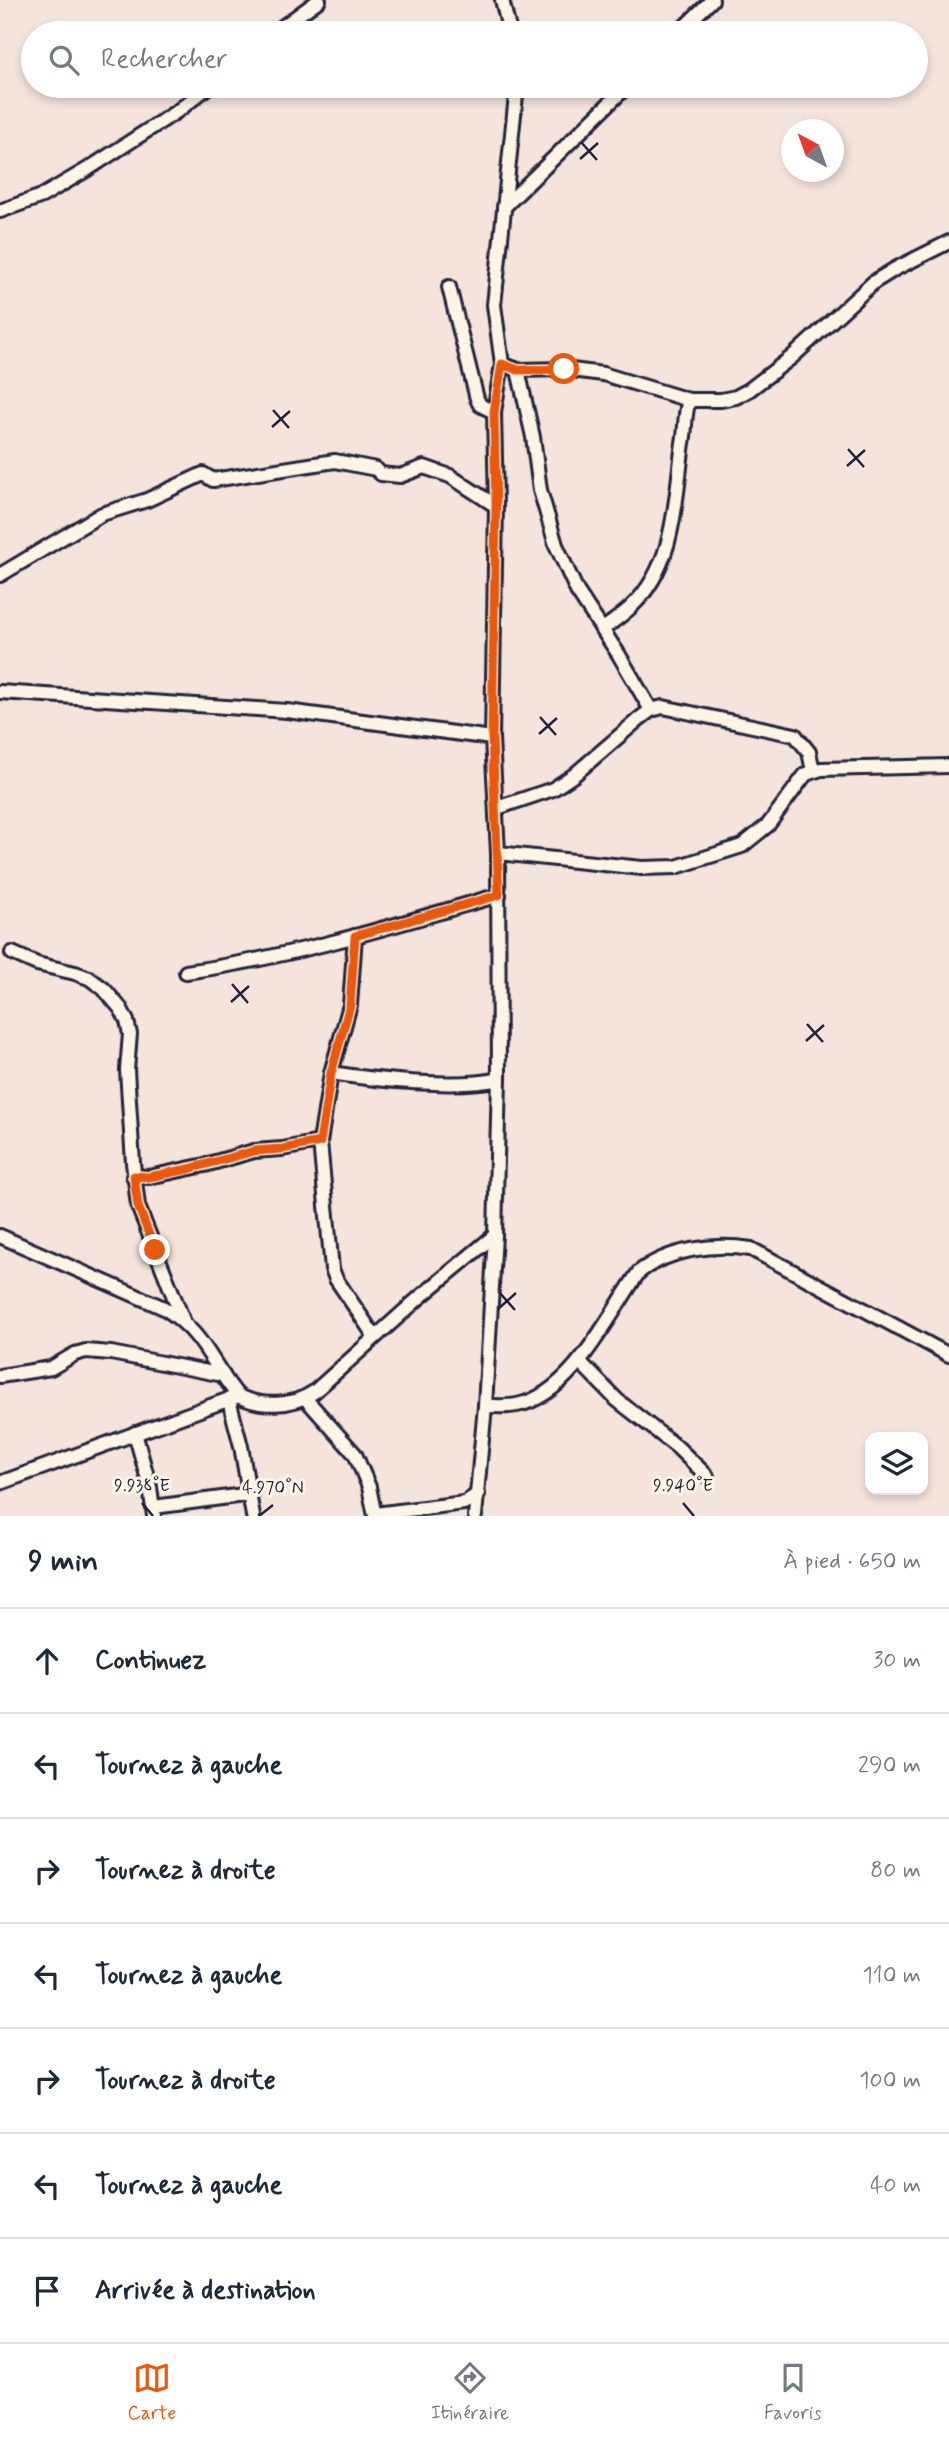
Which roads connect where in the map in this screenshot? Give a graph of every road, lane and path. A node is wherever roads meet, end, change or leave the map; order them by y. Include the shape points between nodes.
1 (319, 0) edge
2 (502, 0) edge
3 (712, 0) edge
4 (290, 21) edge
5 (507, 21) edge
6 (690, 21) edge
7 (194, 98) edge
8 (516, 98) edge
9 (615, 98) edge
10 (504, 207) junction
11 (0, 211) edge
12 (949, 242) edge
13 (449, 287) dead end
14 (502, 364) junction
15 (518, 370) junction
16 (689, 400) junction
17 (494, 412) junction
18 (496, 506) junction
19 (0, 575) edge
20 (602, 630) junction
21 (0, 692) edge
22 (651, 710) junction
23 (492, 738) junction
24 (949, 765) edge
25 (813, 771) junction
26 (497, 807) junction
27 (498, 853) junction
28 (499, 895) junction
29 (355, 936) junction
30 (12, 953) dead end
31 (186, 972) dead end
32 (331, 1073) junction
33 (499, 1079) junction
34 (320, 1142) junction
35 (134, 1176) junction
36 (0, 1236) edge
37 (495, 1236) junction
38 (183, 1320) junction
39 (376, 1337) junction
40 (949, 1355) edge
41 (579, 1361) junction
42 (223, 1375) junction
43 (0, 1376) edge
44 (234, 1398) junction
45 (305, 1398) junction
46 (485, 1406) junction
47 (135, 1433) junction
48 (707, 1476) dead end
49 (0, 1483) edge
50 (251, 1494) junction
51 (478, 1494) junction
52 (154, 1511) edge
53 (375, 1515) edge
54 (253, 1516) edge
55 (475, 1516) edge

1 - 4 street
2 - 5 street
3 - 6 street
7 - 11 street via 42,196
8 - 10 street
9 - 10 street
10 - 14 street via 494,305
12 - 16 street via 874,282 793,357 749,390 721,400
13 - 17 street via 477,399
14 - 15 street
14 - 17 street
15 - 16 street via 603,374
15 - 20 street via 540,490 556,545
16 - 20 street via 671,532 658,568 632,606
17 - 18 street
18 - 19 street via 450,476 424,467 400,476 335,461 213,480 203,474 148,500 102,514
18 - 23 street
20 - 22 street
21 - 23 street via 287,711
22 - 25 street via 663,707 783,730 795,735 809,752
22 - 26 street via 553,789
23 - 26 street
24 - 25 street
25 - 27 street via 768,825 742,846 676,867 642,868
26 - 27 street
27 - 28 street
28 - 29 street
28 - 33 street
29 - 31 street via 247,963
29 - 32 street via 350,1005
30 - 35 street via 89,978 121,1009 130,1034 127,1070
32 - 33 street via 422,1081 483,1083
32 - 34 street
33 - 37 street
34 - 35 street via 254,1151 149,1177
34 - 39 street via 332,1269
35 - 38 street via 143,1223
36 - 38 street via 144,1298
37 - 39 street
37 - 46 street
38 - 42 street
39 - 45 street
40 - 41 street via 751,1249 734,1246 672,1255 651,1263 633,1281
41 - 46 street via 537,1398 518,1405
41 - 48 street via 617,1400
42 - 43 street via 86,1351 51,1368
42 - 44 street
44 - 45 street via 264,1404
44 - 47 street
44 - 50 street
45 - 53 street via 355,1454
46 - 51 street
47 - 49 street
47 - 52 street
50 - 52 street
50 - 54 street
51 - 53 street via 464,1503
51 - 55 street

